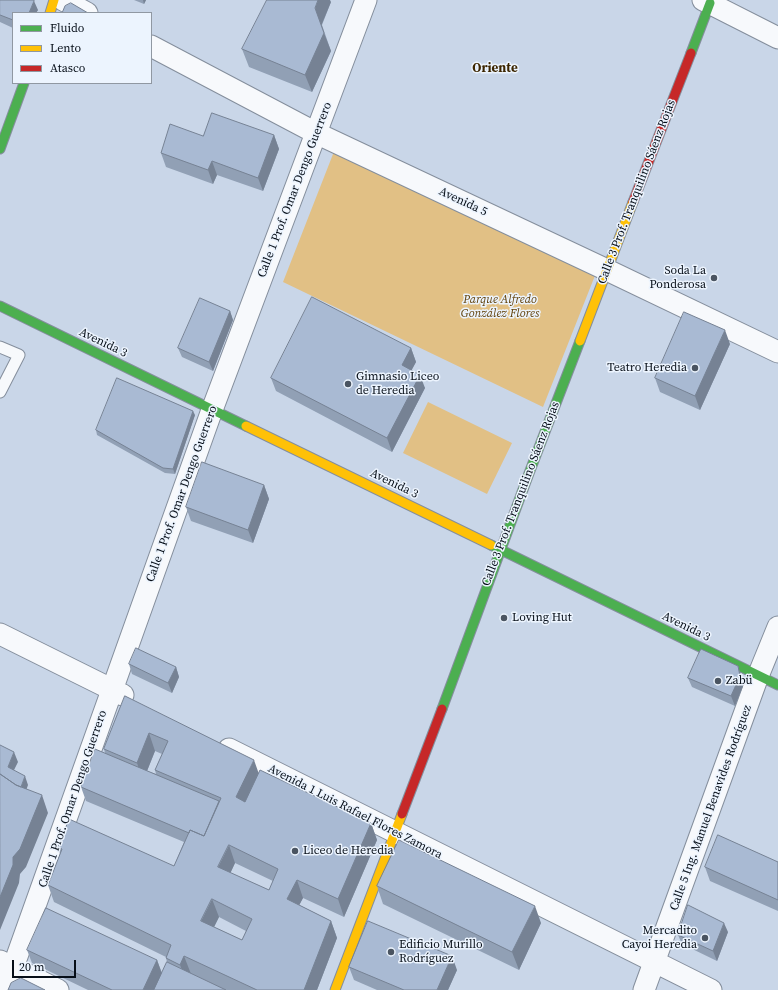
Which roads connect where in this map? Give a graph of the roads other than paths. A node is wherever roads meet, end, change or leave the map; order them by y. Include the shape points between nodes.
1 (54, 0) edge
2 (63, 0) edge
3 (366, 0) edge
4 (708, 1) edge
5 (50, 12) edge
6 (86, 12) edge
7 (778, 38) edge
8 (152, 47) edge
9 (24, 84) edge
10 (316, 133) junction
11 (0, 149) edge
12 (607, 270) junction
13 (0, 306) edge
14 (0, 347) edge
15 (778, 352) edge
16 (0, 392) edge
17 (212, 410) junction
18 (500, 549) junction
19 (778, 626) edge
20 (0, 634) edge
21 (758, 676) junction
22 (778, 685) edge
23 (111, 690) junction
24 (140, 704) edge
25 (211, 740) edge
26 (396, 832) junction
27 (655, 962) junction
28 (7, 964) edge
29 (5, 990) edge
30 (58, 990) edge
31 (335, 990) edge
32 (644, 990) edge
33 (711, 990) edge

1 - 5 street
2 - 6 street
3 - 10 street, Calle 1 Prof. Omar Dengo Guerrero
4 - 7 street
4 - 12 street, Calle 3 Prof. Tranquilino Sáenz Rojas
8 - 10 street, Avenida 5
9 - 11 street
10 - 12 street, Avenida 5
10 - 17 street, Calle 1 Prof. Omar Dengo Guerrero
12 - 15 street, Avenida 5
12 - 18 street, Calle 3 Prof. Tranquilino Sáenz Rojas
13 - 17 street, Avenida 3
14 - 16 lane via 19,355
17 - 18 street, Avenida 3
17 - 23 street, Calle 1 Prof. Omar Dengo Guerrero
18 - 21 street, Avenida 3
18 - 26 street, Calle 3 Prof. Tranquilino Sáenz Rojas
19 - 21 street, Calle 5 Ing. Manuel Benavides Rodríguez
20 - 23 street
21 - 22 street, Avenida 3
21 - 27 street, Calle 5 Ing. Manuel Benavides Rodríguez
23 - 24 street
23 - 28 street, Calle 1 Prof. Omar Dengo Guerrero
25 - 26 street, Avenida 1 Luis Rafael Flores Zamora
26 - 27 street, Avenida 1 Luis Rafael Flores Zamora
26 - 31 street, Calle 3 Prof. Tranquilino Sáenz Rojas
27 - 32 street, Calle 5 Ing. Manuel Benavides Rodríguez
27 - 33 street, Avenida 1 Luis Rafael Flores Zamora
28 - 29 street, Calle 1 Prof. Omar Dengo Guerrero
28 - 30 street

